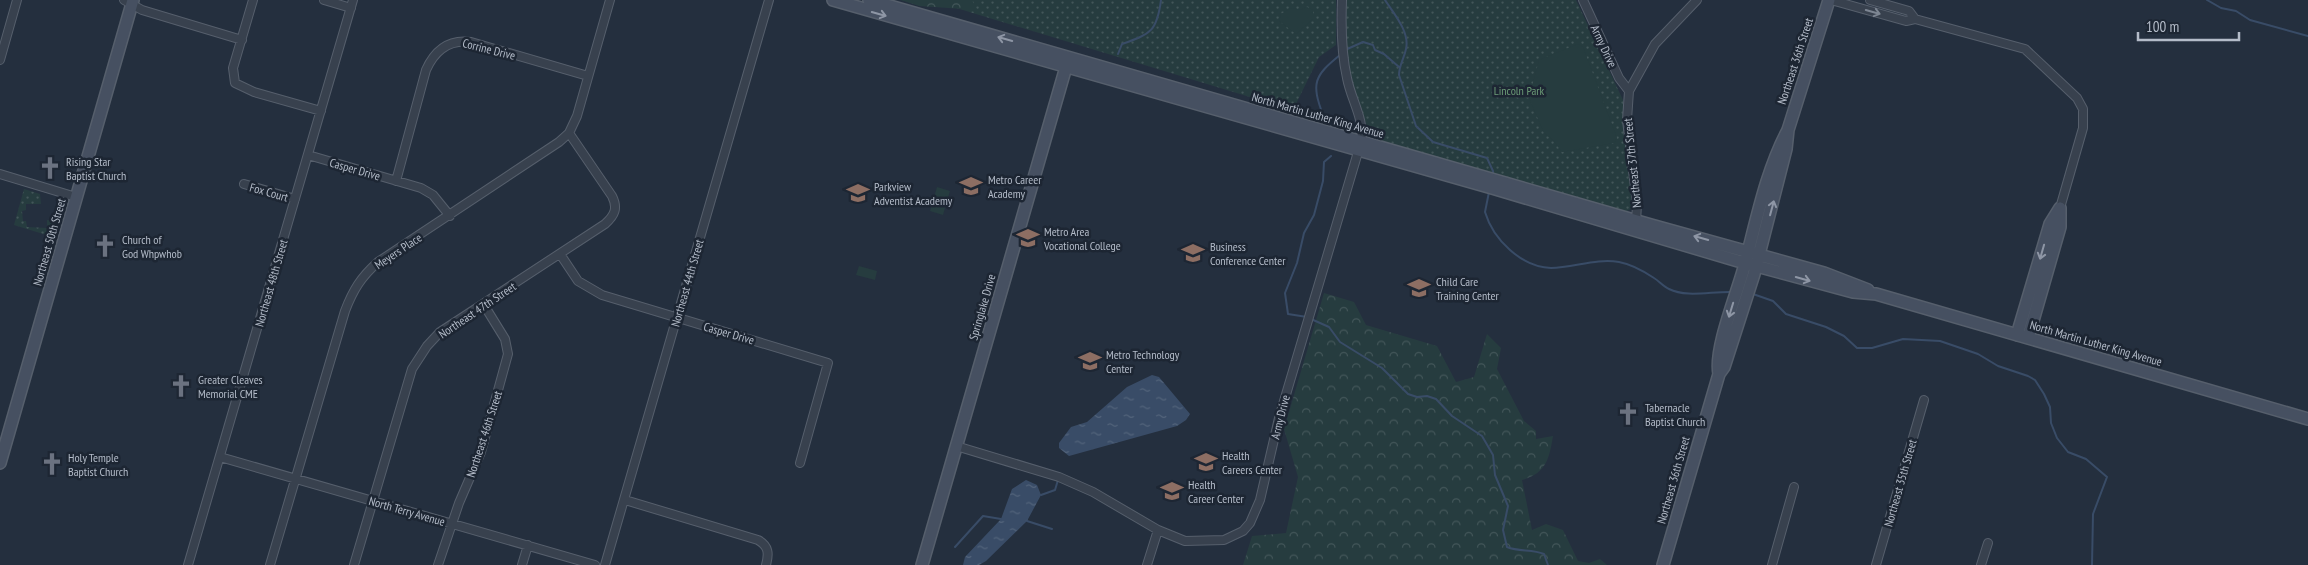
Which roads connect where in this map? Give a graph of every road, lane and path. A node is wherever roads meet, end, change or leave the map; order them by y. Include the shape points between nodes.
1 (17, 0) edge
2 (253, 0) edge
3 (324, 0) edge
4 (610, 0) edge
5 (769, 0) edge
6 (833, 0) edge
7 (869, 0) edge
8 (1342, 0) edge
9 (1583, 0) edge
10 (1698, 0) edge
11 (1830, 0) edge
12 (1870, 0) edge
13 (130, 1) edge
14 (352, 4) edge
15 (1915, 18) junction
16 (242, 40) junction
17 (0, 60) edge
18 (1068, 62) junction
19 (588, 76) junction
20 (1629, 91) junction
21 (321, 111) junction
22 (569, 133) junction
23 (1359, 146) junction
24 (308, 155) junction
25 (0, 174) edge
26 (396, 180) junction
27 (244, 184) dead end
28 (76, 197) junction
29 (295, 199) junction
30 (2060, 208) joint
31 (450, 216) junction
32 (1636, 226) junction
33 (560, 254) junction
34 (1752, 259) junction
35 (1876, 294) junction
36 (484, 305) junction
37 (677, 317) junction
38 (2023, 337) junction
39 (1924, 400) dead end
40 (2308, 419) edge
41 (956, 446) junction
42 (220, 457) junction
43 (0, 463) edge
44 (800, 463) dead end
45 (296, 479) junction
46 (1794, 487) dead end
47 (625, 500) junction
48 (373, 501) junction
49 (452, 524) junction
50 (1158, 530) junction
51 (1988, 543) dead end
52 (528, 545) junction
53 (188, 565) edge
54 (270, 565) edge
55 (354, 565) edge
56 (438, 565) edge
57 (522, 565) edge
58 (595, 565) edge
59 (605, 565) edge
60 (766, 565) edge
61 (922, 565) edge
62 (1147, 565) edge
63 (1663, 565) edge
64 (1772, 565) edge
65 (1876, 565) edge
66 (1981, 565) edge

1 - 17 street
2 - 16 street
3 - 14 street
4 - 19 street, Meyers Place
5 - 37 street, Northeast 44th Street
6 -> 18 main road, North Martin Luther King Avenue
18 -> 7 main road, North Martin Luther King Avenue
8 - 23 street, Army Drive via 1343,58 1363,131
9 - 20 street, Army Drive via 1619,78
10 - 20 street, Northeast 37th Street via 1654,44
11 -> 15 street via 1906,21
11 - 34 main road, Northeast 36th Street via 1788,130 1775,160
12 - 15 street via 1909,11
13 - 16 street via 142,10
13 - 28 main road, Northeast 50th Street
14 - 21 street, Northeast 48th Street
15 - 30 street via 2025,49 2077,98 2083,109 2083,128
16 - 21 street via 233,68 235,83 254,92
18 - 23 main road, North Martin Luther King Avenue
18 - 41 main road, Springlake Drive
19 - 22 street, Meyers Place
19 - 26 street, Corrine Drive via 471,42 450,43 434,56 426,70
20 - 32 street, Northeast 37th Street via 1627,120
21 - 24 street, Northeast 48th Street
22 - 31 street, Meyers Place
22 - 33 street, Northeast 47th Street via 612,196 616,208 605,224
23 - 32 main road, North Martin Luther King Avenue
23 - 50 street, Army Drive via 1279,418 1255,514 1243,531 1213,542 1185,541
24 - 26 street, Casper Drive
24 - 29 street, Northeast 48th Street
25 - 28 street
26 - 31 street, Casper Drive via 428,191
27 - 29 street, Fox Court
28 - 43 main road, Northeast 50th Street
29 - 42 street, Northeast 48th Street
30 - 38 main road via 2060,228
31 - 45 street, Meyers Place via 378,262 354,288 344,312
34 -> 32 main road, North Martin Luther King Avenue
32 - 34 main road, North Martin Luther King Avenue via 1677,243
33 - 36 street, Northeast 47th Street
33 - 37 street, Casper Drive via 578,281 594,291
34 -> 35 main road, North Martin Luther King Avenue via 1853,292
34 - 35 main road, North Martin Luther King Avenue via 1812,269
34 - 63 main road, Northeast 36th Street via 1727,358 1719,374
35 - 38 main road, North Martin Luther King Avenue
36 - 48 street, Northeast 47th Street via 440,332 419,356 412,369
36 - 49 street, Northeast 46th Street via 504,339 508,354 481,452
37 - 44 street, Casper Drive via 828,363
37 - 47 street, Northeast 44th Street
38 - 40 main road, North Martin Luther King Avenue
39 - 65 street, Northeast 35th Street
41 - 50 street, Army Drive via 1071,482
41 - 61 main road, Springlake Drive
42 - 45 street, North Terry Avenue
42 - 53 street, Northeast 48th Street
45 - 48 street, North Terry Avenue
45 - 54 street, Meyers Place
46 - 64 street
47 - 59 street, Northeast 44th Street
47 - 60 street via 763,542 768,551
48 - 49 street, North Terry Avenue
48 - 55 street, Northeast 47th Street
49 - 52 street, North Terry Avenue
49 - 56 street, Northeast 46th Street
50 - 62 street
51 - 66 street
52 - 57 street
52 - 58 street, North Terry Avenue

